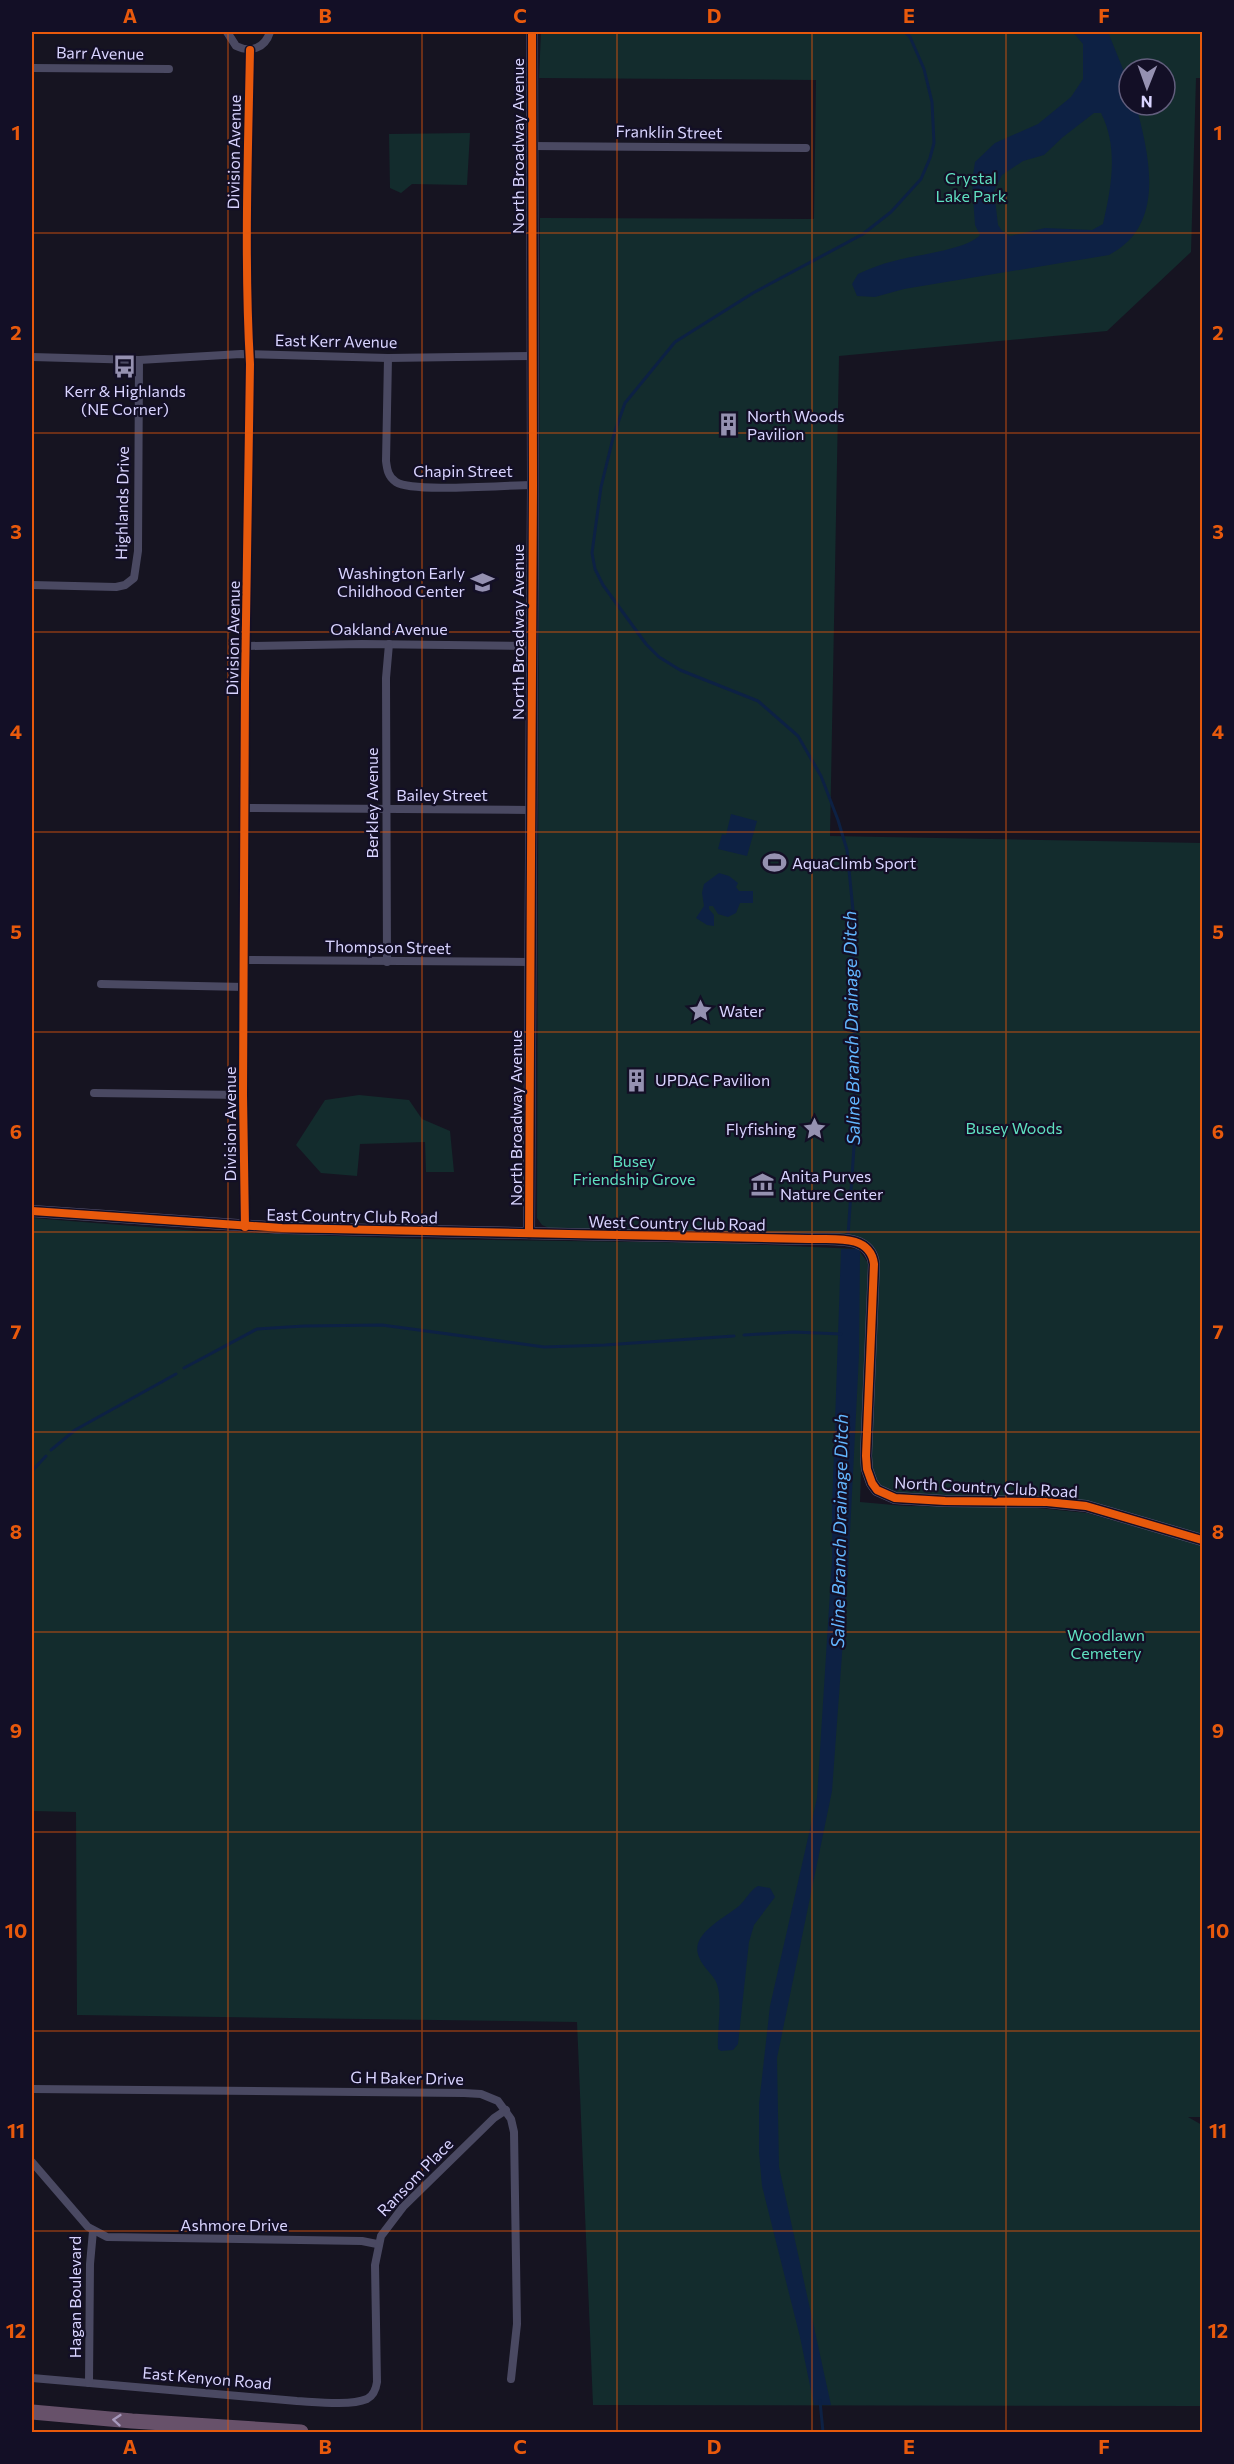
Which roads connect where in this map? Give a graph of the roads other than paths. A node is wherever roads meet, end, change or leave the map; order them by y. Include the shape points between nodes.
1 (227, 32) edge
2 (270, 32) edge
3 (532, 32) edge
4 (250, 50) junction
5 (32, 68) edge
6 (169, 69) dead end
7 (532, 146) junction
8 (806, 148) dead end
9 (250, 355) junction
10 (531, 356) junction
11 (32, 357) edge
12 (388, 358) junction
13 (139, 360) junction
14 (533, 485) junction
15 (32, 585) edge
16 (389, 644) junction
17 (247, 645) junction
18 (531, 646) junction
19 (245, 808) junction
20 (387, 810) junction
21 (530, 810) junction
22 (245, 960) junction
23 (387, 962) junction
24 (530, 962) junction
25 (100, 984) dead end
26 (245, 987) junction
27 (94, 1093) dead end
28 (243, 1095) junction
29 (32, 1211) edge
30 (245, 1227) junction
31 (529, 1233) junction
32 (825, 1240) joint
33 (1203, 1540) edge
34 (32, 2089) edge
35 (506, 2110) junction
36 (32, 2162) edge
37 (93, 2231) junction
38 (377, 2244) junction
39 (32, 2378) edge
40 (511, 2379) dead end
41 (89, 2383) junction
42 (376, 2388) joint
43 (32, 2412) edge
44 (301, 2433) edge

1 - 4 street via 236,46
2 - 4 street via 262,45
3 - 7 street, North Broadway Avenue
4 - 9 street, Division Avenue via 246,233
5 - 6 street, Barr Avenue
7 - 8 street, Franklin Street
7 - 10 street, North Broadway Avenue
9 - 12 street, East Kerr Avenue
9 - 13 street, East Kerr Avenue
9 - 17 street, Division Avenue
10 - 12 street, East Kerr Avenue
10 - 14 street, North Broadway Avenue
11 - 13 street, East Kerr Avenue
12 - 14 street, Chapin Street via 386,461 394,481 413,487
13 - 15 street, Highlands Drive via 138,551 134,578 116,587
14 - 18 street, North Broadway Avenue
16 - 17 street, Oakland Avenue
16 - 18 street, Oakland Avenue
16 - 20 street, Berkley Avenue
17 - 19 street, Division Avenue
18 - 21 street, North Broadway Avenue
19 - 20 street, Bailey Street
19 - 22 street, Division Avenue
20 - 21 street, Bailey Street
20 - 23 street, Berkley Avenue
21 - 24 street, North Broadway Avenue
22 - 23 street, Thompson Street
22 - 26 street, Division Avenue
23 - 24 street, Thompson Street
24 - 31 street, North Broadway Avenue
25 - 26 street
26 - 28 street, Division Avenue
27 - 28 street
28 - 30 street, Division Avenue
29 - 30 street, East Country Club Road
30 - 31 street, East Country Club Road
31 - 32 street, West Country Club Road
32 - 33 street, North Country Club Road via 866,1246 873,1255 866,1456 868,1474 878,1490 912,1500 1020,1500 1086,1506
34 - 35 street, G H Baker Drive via 464,2093 488,2096
35 - 38 street, Ransom Place via 403,2207
35 - 40 street via 516,2148 517,2324
36 - 37 street, Hagan Boulevard
37 - 38 street, Ashmore Drive via 117,2239
37 - 41 street, Hagan Boulevard
38 - 42 street, Ransom Place
39 - 41 street, East Kenyon Road
41 - 42 street, East Kenyon Road via 333,2402 367,2399
44 -> 43 highway

